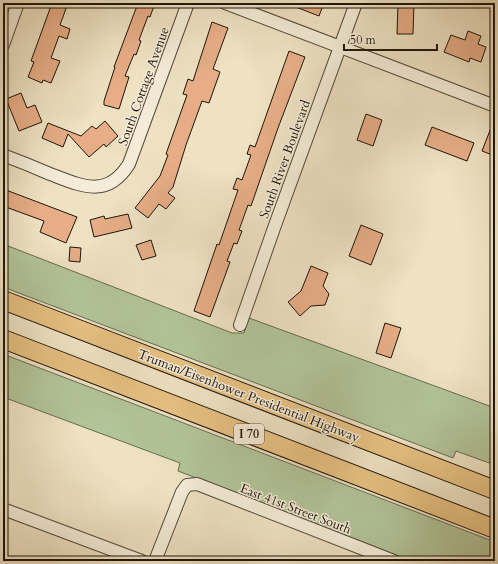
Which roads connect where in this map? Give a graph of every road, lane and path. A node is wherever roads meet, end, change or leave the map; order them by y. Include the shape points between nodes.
1 (18, 3) edge
2 (188, 3) edge
3 (225, 3) edge
4 (356, 3) edge
5 (3, 45) edge
6 (340, 48) junction
7 (495, 106) edge
8 (3, 155) edge
9 (3, 300) edge
10 (240, 325) dead end
11 (3, 339) edge
12 (495, 490) edge
13 (3, 509) edge
14 (495, 529) edge
15 (142, 561) edge
16 (155, 561) edge
17 (394, 561) edge

1 - 5 street
2 - 8 street, South Cottage Avenue via 129,164 120,177 108,184 89,187
3 - 6 street
4 - 6 street, South River Boulevard
6 - 7 street
6 - 10 street, South River Boulevard
9 - 12 highway, Truman/Eisenhower Presidential Highway
11 - 14 highway, I 70
13 - 15 street
16 - 17 street, East 41st Street South via 182,492 188,485 197,484

